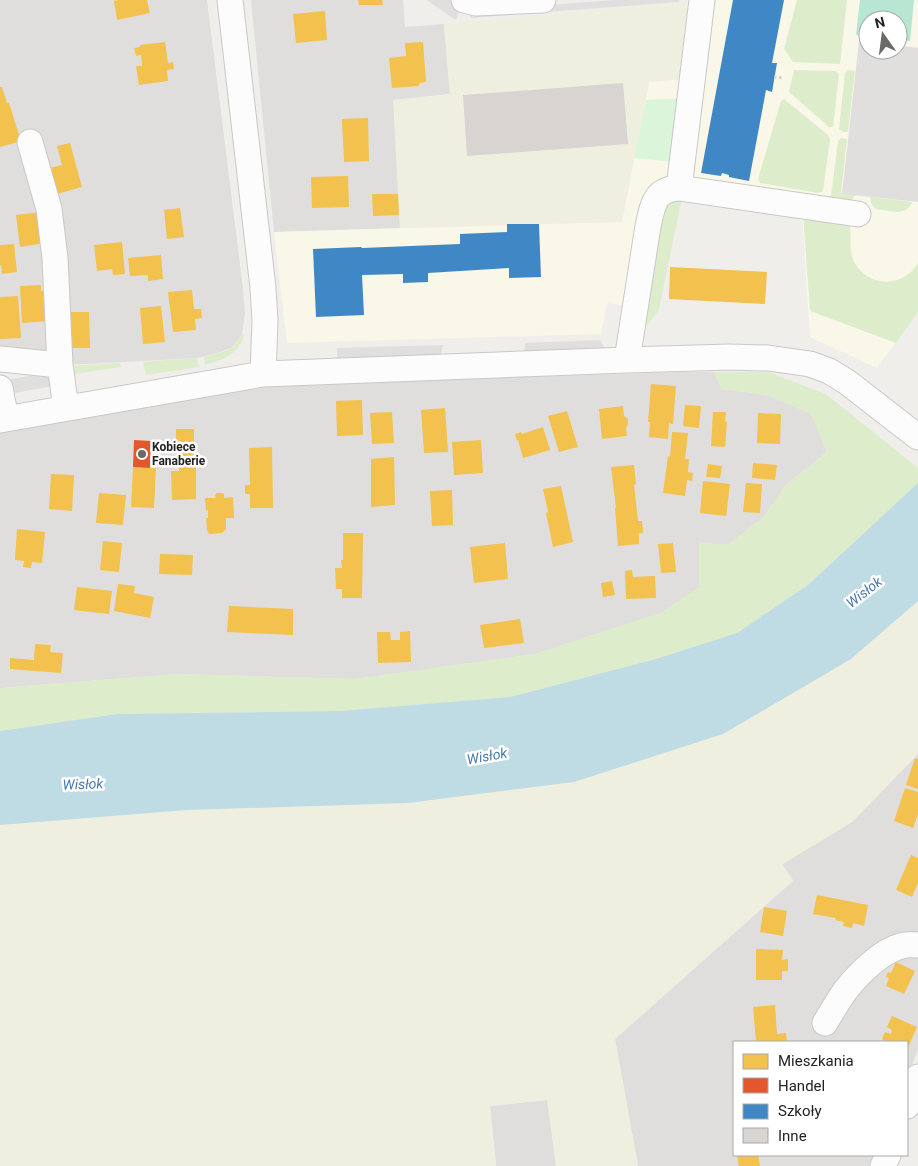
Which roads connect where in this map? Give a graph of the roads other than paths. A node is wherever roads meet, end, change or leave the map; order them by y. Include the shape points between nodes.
1 (230, 0) edge
2 (542, 0) edge
3 (702, 0) edge
4 (472, 1) edge
5 (30, 142) dead end
6 (679, 188) junction
7 (858, 214) dead end
8 (0, 359) edge
9 (626, 360) junction
10 (60, 366) junction
11 (263, 374) junction
12 (0, 388) edge
13 (66, 408) junction
14 (3, 420) edge
15 (909, 429) edge
16 (918, 945) edge
17 (825, 1023) dead end
18 (918, 1077) edge
19 (908, 1103) edge

1 - 11 street via 263,288
2 - 4 street
3 - 6 street
5 - 10 street via 48,209 55,258
6 - 7 street
6 - 9 street via 660,193 653,205
8 - 10 street
9 - 11 street
9 - 15 street via 729,357 810,364 847,382
10 - 13 street
11 - 13 street
12 - 14 street
13 - 14 street
16 - 17 street via 893,948 865,969 845,991
18 - 19 street

